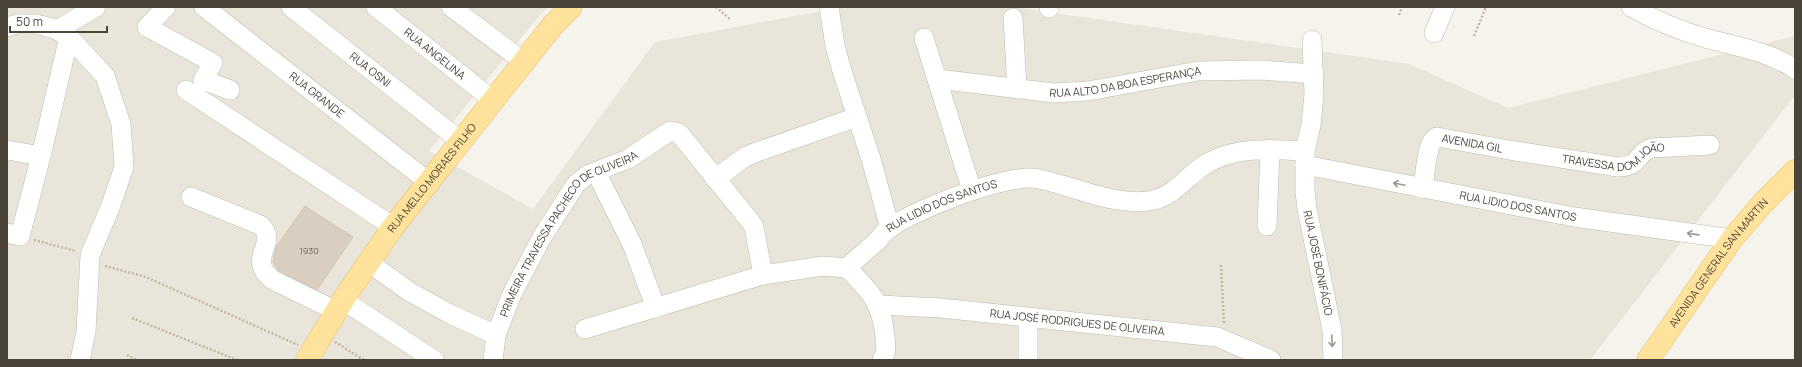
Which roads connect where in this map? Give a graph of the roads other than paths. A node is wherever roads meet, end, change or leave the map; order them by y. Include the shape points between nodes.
1 (96, 7) edge
2 (166, 7) edge
3 (205, 7) edge
4 (291, 7) edge
5 (376, 7) edge
6 (450, 7) edge
7 (571, 7) edge
8 (829, 7) edge
9 (1445, 7) edge
10 (1631, 7) edge
11 (1013, 18) dead end
12 (7, 27) edge
13 (63, 33) junction
14 (1434, 33) dead end
15 (924, 38) dead end
16 (1312, 40) dead end
17 (520, 59) junction
18 (1795, 69) edge
19 (1314, 74) junction
20 (937, 79) junction
21 (1018, 89) junction
22 (186, 90) dead end
23 (230, 90) dead end
24 (494, 101) junction
25 (857, 117) junction
26 (456, 137) junction
27 (1710, 144) dead end
28 (1270, 149) junction
29 (7, 150) edge
30 (1515, 151) joint
31 (41, 156) junction
32 (1305, 158) junction
33 (1795, 171) edge
34 (596, 172) junction
35 (715, 179) junction
36 (430, 182) junction
37 (1423, 189) junction
38 (972, 191) junction
39 (191, 197) dead end
40 (1267, 226) dead end
41 (393, 227) junction
42 (890, 228) junction
43 (14, 235) edge
44 (1732, 239) junction
45 (368, 262) junction
46 (847, 268) junction
47 (764, 275) junction
48 (339, 305) junction
49 (879, 305) junction
50 (656, 308) junction
51 (1028, 318) junction
52 (585, 329) dead end
53 (496, 335) junction
54 (304, 354) edge
55 (80, 360) edge
56 (434, 360) edge
57 (493, 360) edge
58 (882, 360) edge
59 (1028, 360) edge
60 (1271, 360) edge
61 (1333, 360) edge
62 (1648, 360) edge

1 - 13 street
2 - 23 street via 148,28 213,63 203,80
3 - 36 street, RUA GRANDE
4 - 26 street, RUA OSNI
5 - 24 street, RUA ANGELINA
6 - 17 street
7 - 17 main road, RUA MELLO MORAES FILHO
8 - 25 street via 835,46
9 - 14 street
10 - 18 street via 1676,29 1758,52
11 - 21 street
12 - 13 street via 36,24
13 - 31 street
13 - 55 street via 105,76 121,124 124,167 112,204 89,258 86,332
15 - 20 street
16 - 19 street
17 - 24 main road, RUA MELLO MORAES FILHO
19 - 21 street, RUA ALTO DA BOA ESPERANÇA via 1261,70 1198,71 1088,91 1054,93
19 - 32 street via 1311,126
20 - 21 street, RUA ALTO DA BOA ESPERANÇA
20 - 38 street
22 - 41 street
24 - 26 main road, RUA MELLO MORAES FILHO
25 - 35 street via 754,153
25 - 42 street via 872,159
26 - 36 main road, RUA MELLO MORAES FILHO
27 - 30 street, TRAVESSA DOM JOÃO via 1652,148 1644,151 1634,164 1625,167
28 - 32 street, RUA LIDIO DOS SANTOS
28 - 38 street, RUA LIDIO DOS SANTOS via 1226,155 1202,166 1168,195 1152,200 1120,200 1036,178 1006,182
28 - 40 street
29 - 31 street
30 - 37 street, AVENIDA GIL via 1435,137 1429,147
31 - 43 street
37 -> 32 street, RUA LIDIO DOS SANTOS
32 -> 61 street, RUA JOSÉ BONIFÁCIO via 1307,209 1332,330
33 - 44 main road, AVENIDA GENERAL SAN MARTIN
34 - 35 street, PRIMEIRA TRAVESSA PACHECO DE OLIVEIRA via 628,159 668,133 676,131
34 - 50 street via 632,244
34 - 53 street, PRIMEIRA TRAVESSA PACHECO DE OLIVEIRA via 580,180 561,205 512,294
35 - 47 street via 754,227
36 - 41 main road, RUA MELLO MORAES FILHO
44 -> 37 street, RUA LIDIO DOS SANTOS via 1574,218
38 - 42 street, RUA LIDIO DOS SANTOS via 927,207
39 - 48 street via 260,225 267,234 261,261 262,268 273,280
41 - 45 main road, RUA MELLO MORAES FILHO
42 - 46 street, RUA LIDIO DOS SANTOS
44 - 62 main road, AVENIDA GENERAL SAN MARTIN
45 - 48 main road, RUA MELLO MORAES FILHO
45 - 53 street via 410,292
46 - 47 street via 823,266
46 - 49 street
47 - 50 street
48 - 54 main road, RUA MELLO MORAES FILHO
48 - 56 street
49 - 51 street, RUA JOSÉ RODRIGUES DE OLIVEIRA via 941,308
49 - 58 street via 886,353
50 - 52 street
51 - 59 street
51 - 60 street, RUA JOSÉ RODRIGUES DE OLIVEIRA via 1217,337
53 - 57 street, PRIMEIRA TRAVESSA PACHECO DE OLIVEIRA

